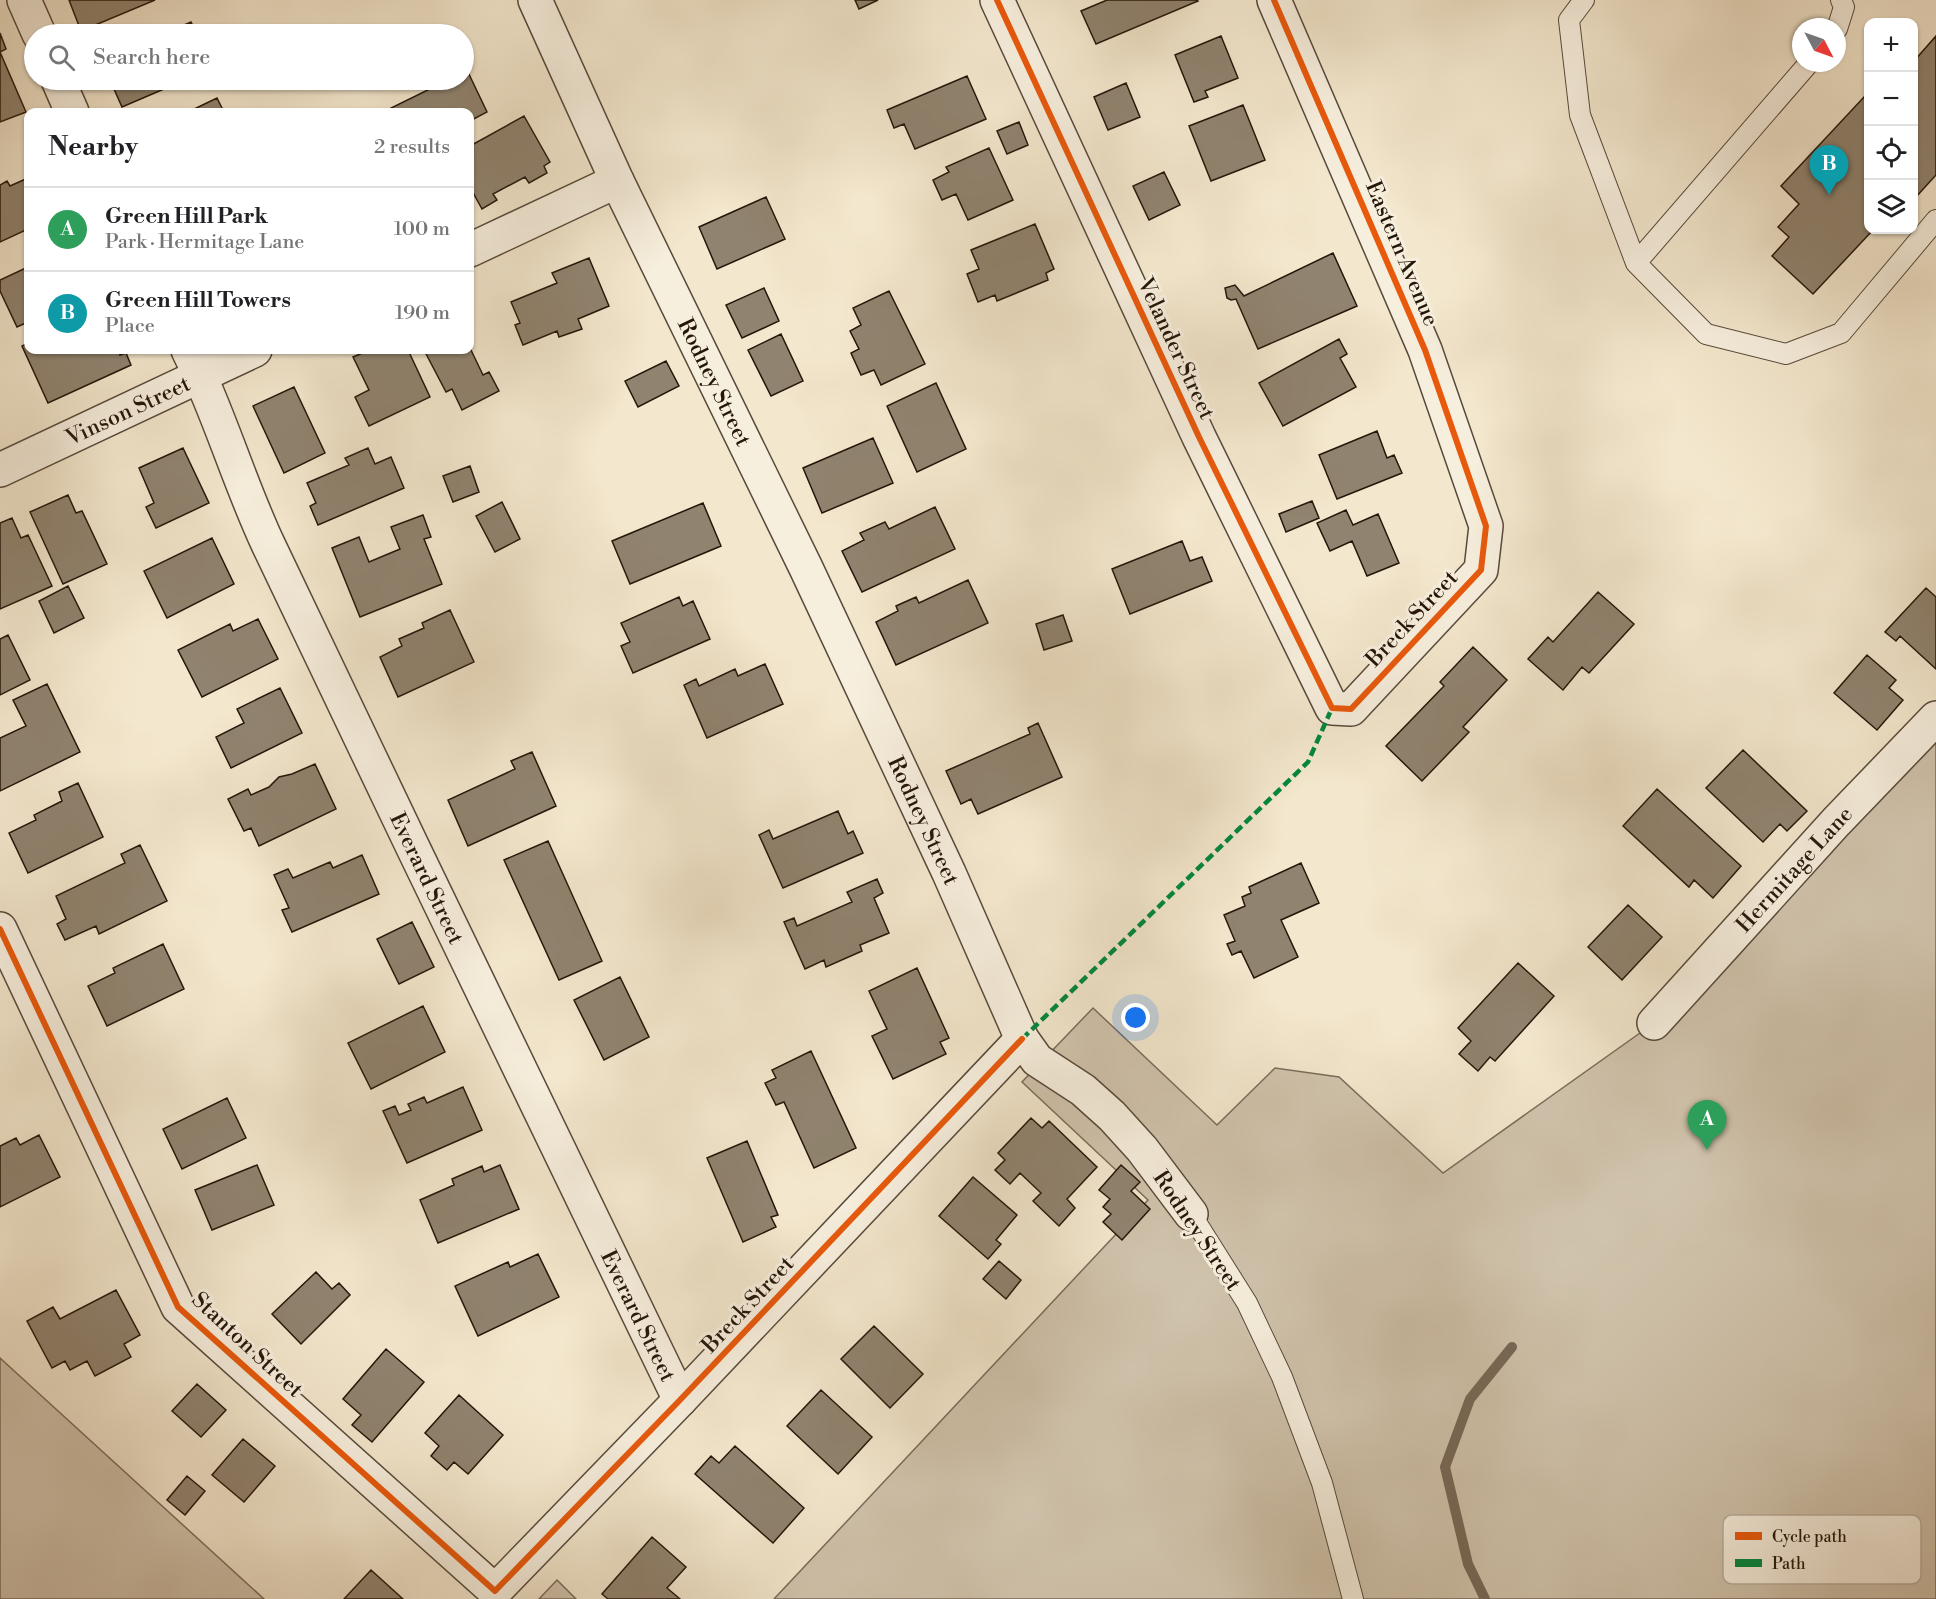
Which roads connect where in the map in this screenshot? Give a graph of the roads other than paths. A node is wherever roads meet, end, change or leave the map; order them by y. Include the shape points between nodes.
1 (24, 0) edge
2 (535, 0) edge
3 (997, 0) edge
4 (1274, 0) edge
5 (1584, 0) edge
6 (1841, 0) edge
7 (1840, 18) edge
8 (35, 24) edge
9 (1801, 72) edge
10 (62, 90) edge
11 (70, 108) edge
12 (617, 181) junction
13 (1936, 220) edge
14 (474, 248) edge
15 (1636, 263) junction
16 (235, 354) edge
17 (194, 362) edge
18 (0, 470) edge
19 (1486, 526) joint
20 (1332, 708) joint
21 (1936, 718) edge
22 (0, 929) edge
23 (1654, 1023) dead end
24 (1022, 1039) junction
25 (1191, 1214) joint
26 (680, 1400) junction
27 (495, 1591) joint
28 (1353, 1599) edge

1 - 8 street
2 - 12 street, Rodney Street
3 - 20 street, Velander Street via 1199,437
4 - 19 street, Eastern Avenue via 1425,350
5 - 15 lane via 1569,20 1580,115
6 - 7 lane via 1844,7
9 - 15 lane
10 - 11 street
12 - 14 street
12 - 24 street, Rodney Street via 806,568
13 - 15 lane via 1841,333 1786,354 1706,334
16 - 17 street, Vinson Street
17 - 18 street, Vinson Street
17 - 26 street, Everard Street via 262,530
19 - 20 street, Breck Street via 1480,570 1351,709
21 - 23 street, Hermitage Lane
22 - 27 street, Stanton Street via 178,1307
24 - 25 street, Rodney Street via 1037,1060 1083,1090 1112,1116
24 - 26 street, Breck Street
25 - 28 lane, Rodney Street via 1247,1303 1282,1377 1322,1483
26 - 27 street, Breck Street

